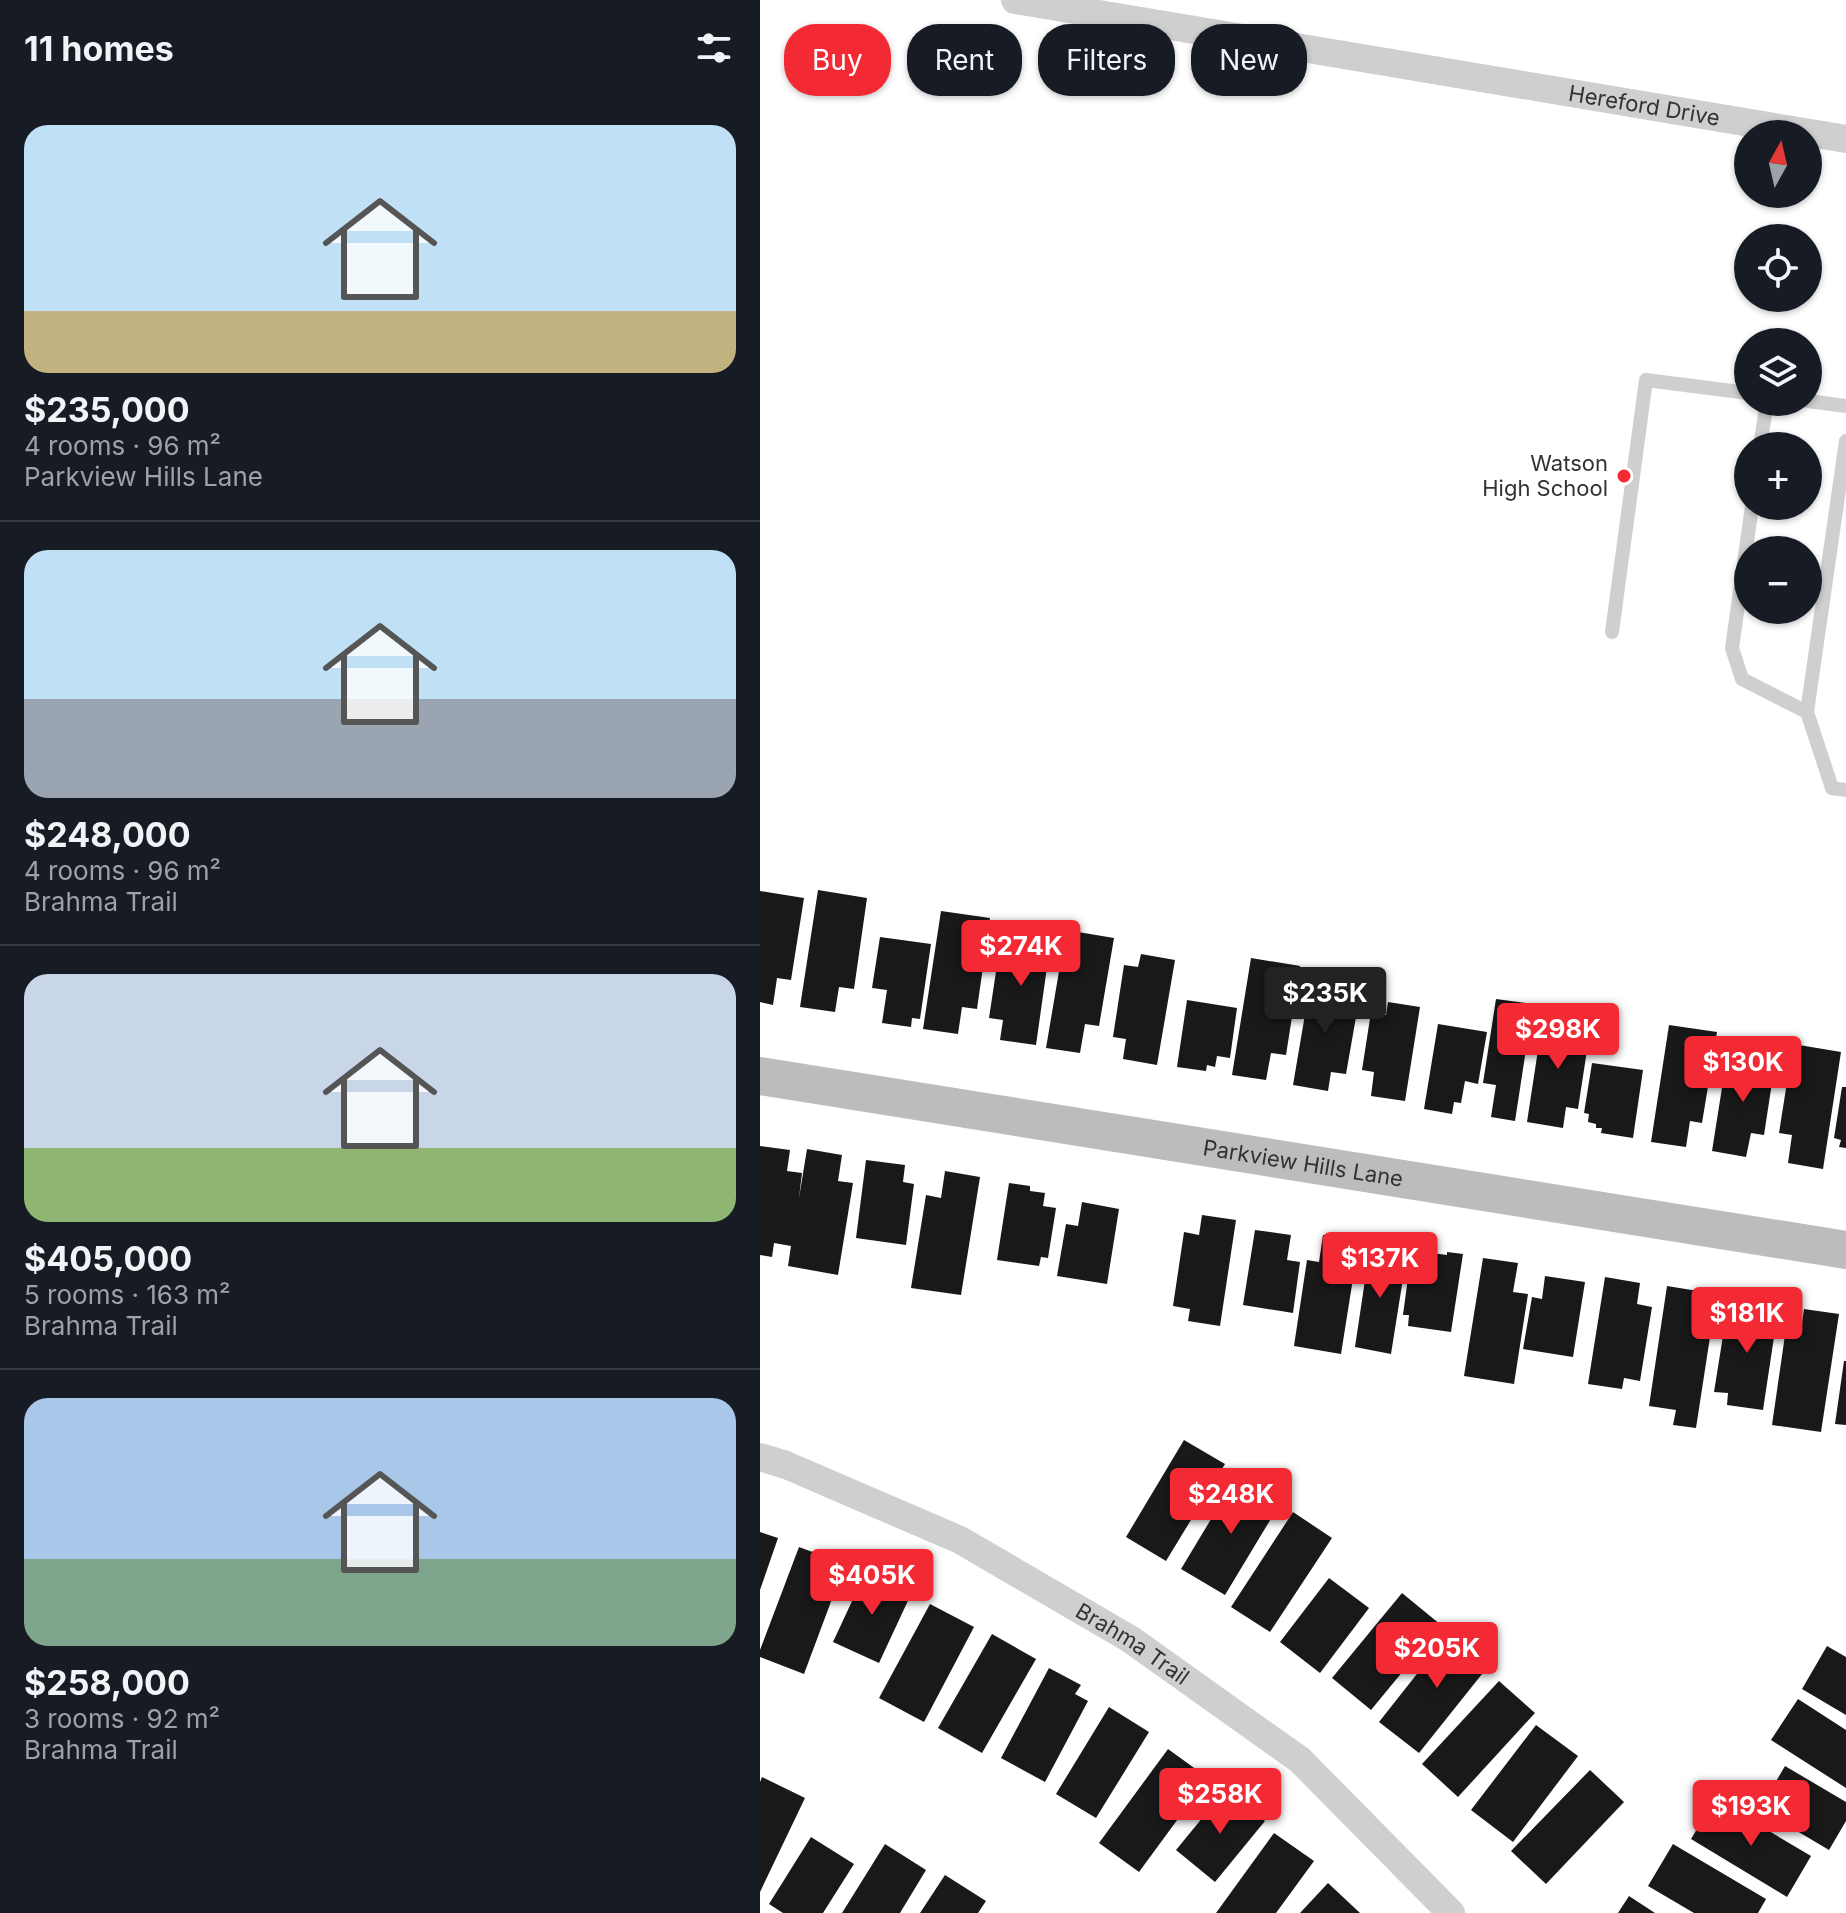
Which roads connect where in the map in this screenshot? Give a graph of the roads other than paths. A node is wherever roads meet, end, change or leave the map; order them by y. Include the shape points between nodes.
1 (1015, 0) edge
2 (1846, 139) edge
3 (1734, 391) edge
4 (1822, 403) edge
5 (1846, 406) edge
6 (1846, 441) edge
7 (1750, 520) edge
8 (1612, 632) dead end
9 (1807, 712) junction
10 (1846, 790) edge
11 (760, 1076) edge
12 (1846, 1250) edge
13 (760, 1457) edge
14 (1451, 1913) edge

1 - 2 street, Hereford Drive
3 - 8 lane via 1646,380
4 - 5 lane
6 - 9 lane
7 - 9 lane via 1732,648 1742,679
9 - 10 lane via 1832,788
11 - 12 street, Parkview Hills Lane
13 - 14 street, Brahma Trail via 960,1540 1130,1639 1300,1760

